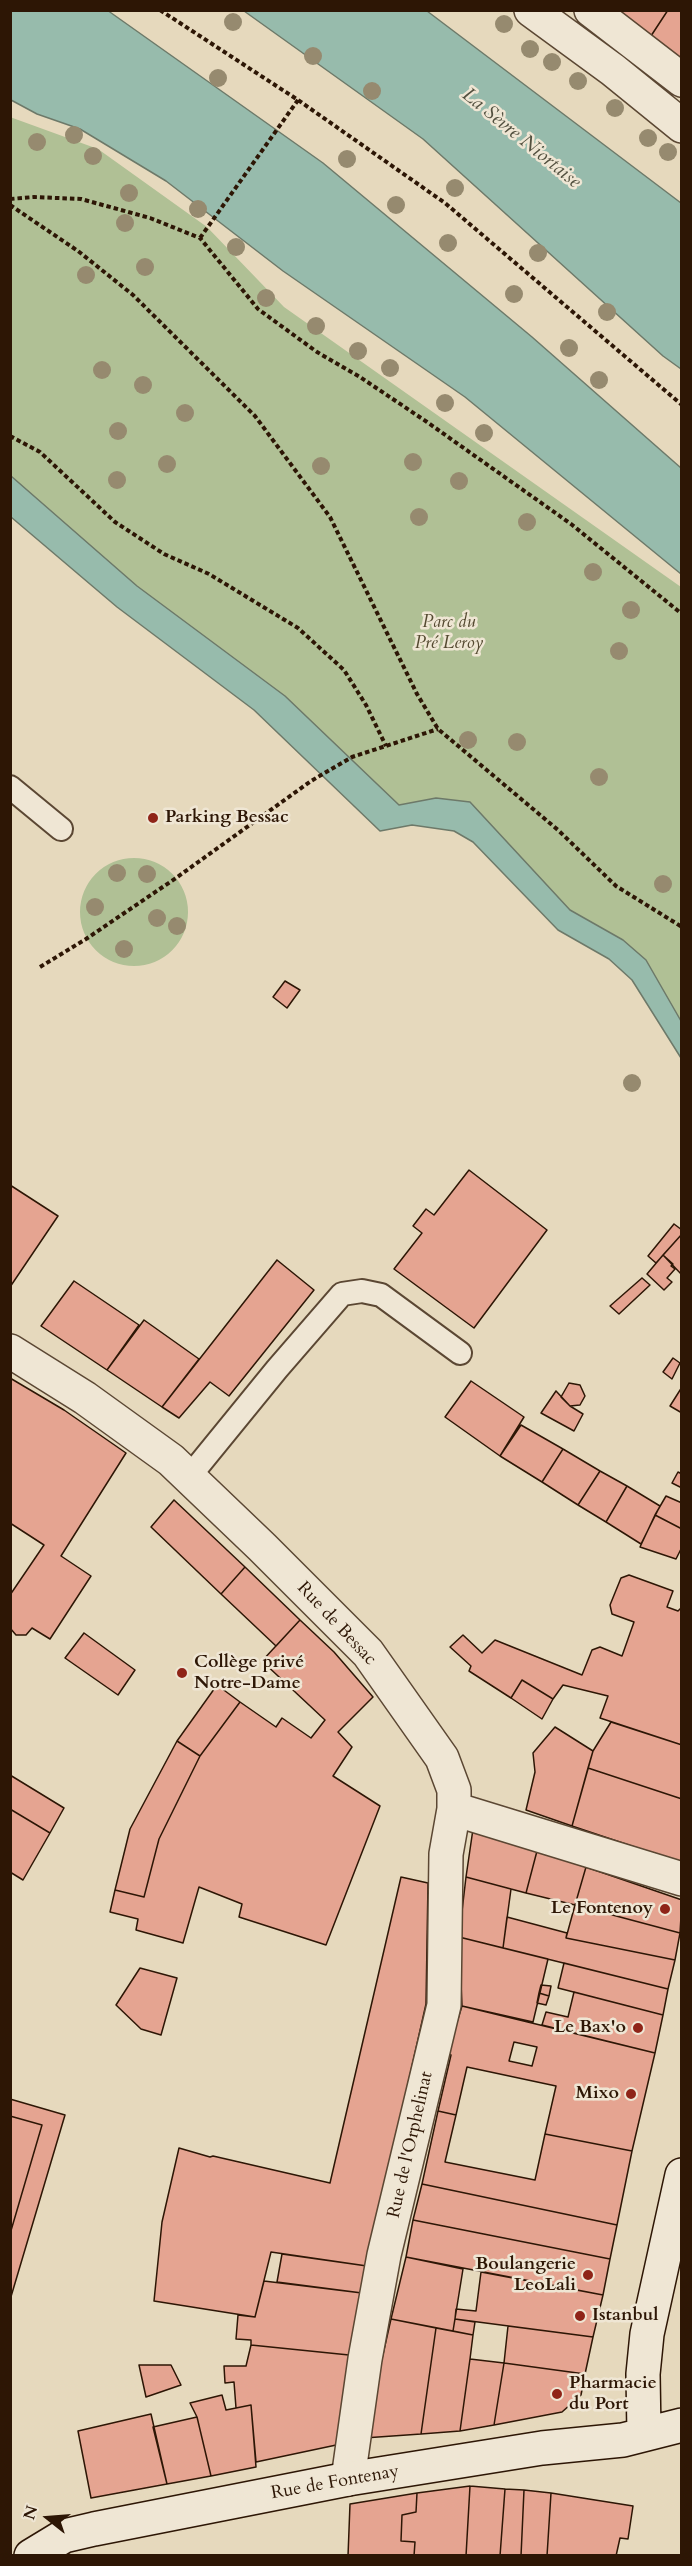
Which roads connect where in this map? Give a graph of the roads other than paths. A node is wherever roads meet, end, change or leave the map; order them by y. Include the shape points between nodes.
1 (531, 10) edge
2 (591, 10) edge
3 (681, 80) edge
4 (681, 126) edge
5 (10, 787) edge
6 (61, 829) dead end
7 (10, 1351) edge
8 (460, 1353) dead end
9 (189, 1477) junction
10 (454, 1809) junction
11 (681, 1879) edge
12 (681, 2175) edge
13 (681, 2425) edge
14 (644, 2434) junction
15 (348, 2479) junction
16 (31, 2556) edge

1 - 4 street
2 - 3 street
5 - 6 lane
7 - 9 street, Rue de Bessac via 95,1405
8 - 9 lane via 381,1295 362,1291 342,1294
9 - 10 street, Rue de Bessac via 368,1653 442,1758 454,1790
10 - 11 street
10 - 15 street, Rue de l'Orphelinat via 446,1854 444,2005 384,2255
12 - 14 street via 647,2334
13 - 14 street, Rue de Fontenay
14 - 15 street, Rue de Fontenay
15 - 16 street, Rue de Fontenay via 64,2536

